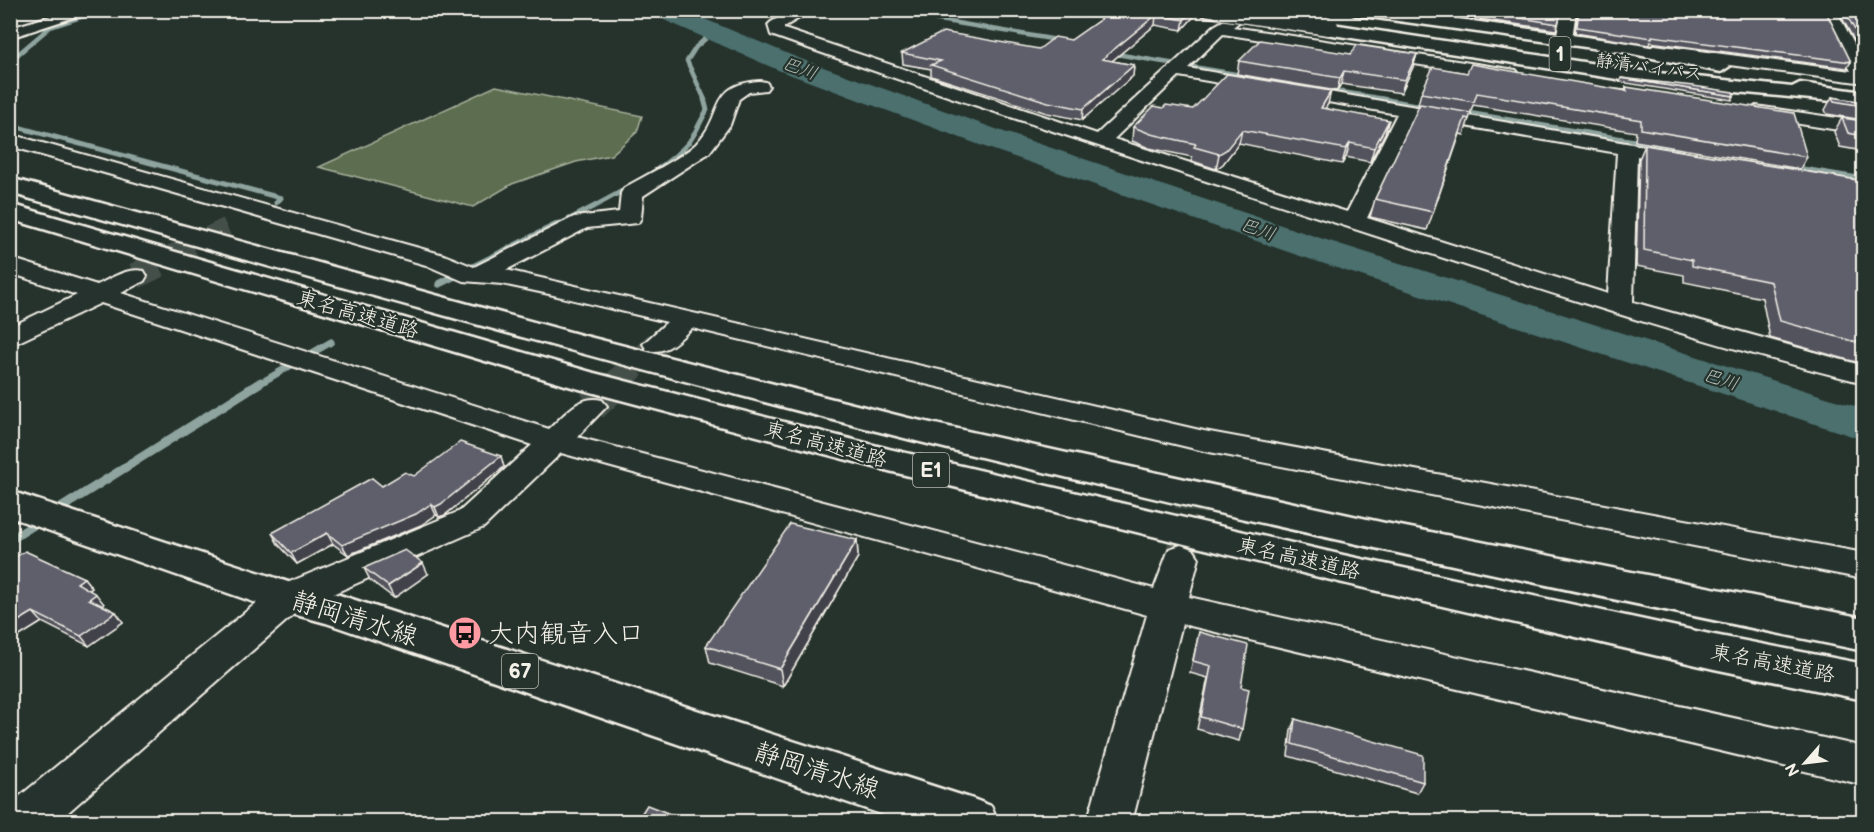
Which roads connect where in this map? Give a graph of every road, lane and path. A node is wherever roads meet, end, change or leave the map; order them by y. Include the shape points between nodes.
1 (89, 10) edge
2 (806, 10) edge
3 (1204, 10) edge
4 (1220, 10) edge
5 (1293, 10) edge
6 (1355, 10) edge
7 (1569, 10) edge
8 (1828, 10) edge
9 (1247, 12) edge
10 (1329, 18) edge
11 (1219, 29) junction
12 (10, 33) edge
13 (1564, 39) junction
14 (1628, 48) junction
15 (1688, 61) junction
16 (1177, 71) junction
17 (1671, 80) junction
18 (1862, 83) edge
19 (760, 86) dead end
20 (1653, 96) edge
21 (1821, 96) junction
22 (1863, 100) edge
23 (1735, 109) edge
24 (1408, 111) junction
25 (1863, 111) edge
26 (1863, 128) edge
27 (1101, 140) junction
28 (13, 143) edge
29 (1627, 149) junction
30 (1697, 161) edge
31 (10, 184) edge
32 (10, 211) edge
33 (269, 211) junction
34 (1354, 221) junction
35 (239, 225) tunnel mouth
36 (10, 265) edge
37 (464, 272) junction
38 (135, 276) tunnel mouth
39 (96, 295) junction
40 (1620, 306) junction
41 (687, 319) junction
42 (10, 338) edge
43 (657, 344) tunnel mouth
44 (1863, 375) edge
45 (592, 406) tunnel mouth
46 (553, 441) junction
47 (11, 503) edge
48 (1180, 558) tunnel mouth
49 (1863, 566) edge
50 (288, 598) junction
51 (1168, 607) junction
52 (1863, 635) edge
53 (1863, 682) edge
54 (1863, 766) edge
55 (23, 822) edge
56 (973, 822) edge
57 (1109, 822) edge

1 - 12 street
2 - 27 street via 776,25 777,32
3 - 9 main road
4 - 10 main road, bridge
5 - 18 main road, 静清バイパス / 1
6 - 13 main road, 1
7 - 13 street
8 - 18 street
9 - 11 street
9 - 17 main road
9 - 22 main road, 静清バイパス / 1
10 - 15 main road via 1533,39
10 - 21 main road
11 - 16 street
11 - 20 street
13 - 14 main road, 1
14 - 15 main road, 1
14 - 18 street
15 - 18 main road, 1
16 - 24 street
16 - 27 street
17 - 21 main road
17 - 25 street
19 - 37 street via 745,87 731,96 720,125 702,148 632,193 630,218 582,222
21 - 22 main road
23 - 26 street
24 - 29 street
24 - 34 street
27 - 34 street
28 - 33 street
29 - 30 street
29 - 40 street
31 - 52 main road, 東名高速道路 / E1 via 444,308 910,429 1345,528
32 - 53 main road, 東名高速道路 / E1 via 583,381 889,460 1343,569
33 - 35 street
33 - 37 street
34 - 40 street
36 - 39 street
37 - 41 street via 549,286
38 - 39 street
39 - 42 street
39 - 46 street
40 - 44 street
41 - 43 street
41 - 49 street via 1202,454
45 - 46 street
46 - 50 street via 472,519
46 - 51 street
47 - 50 main road, 静岡清水線 / 67
48 - 51 street
50 - 55 street
50 - 56 main road, 静岡清水線 / 67 via 330,608
51 - 54 street
51 - 57 street

